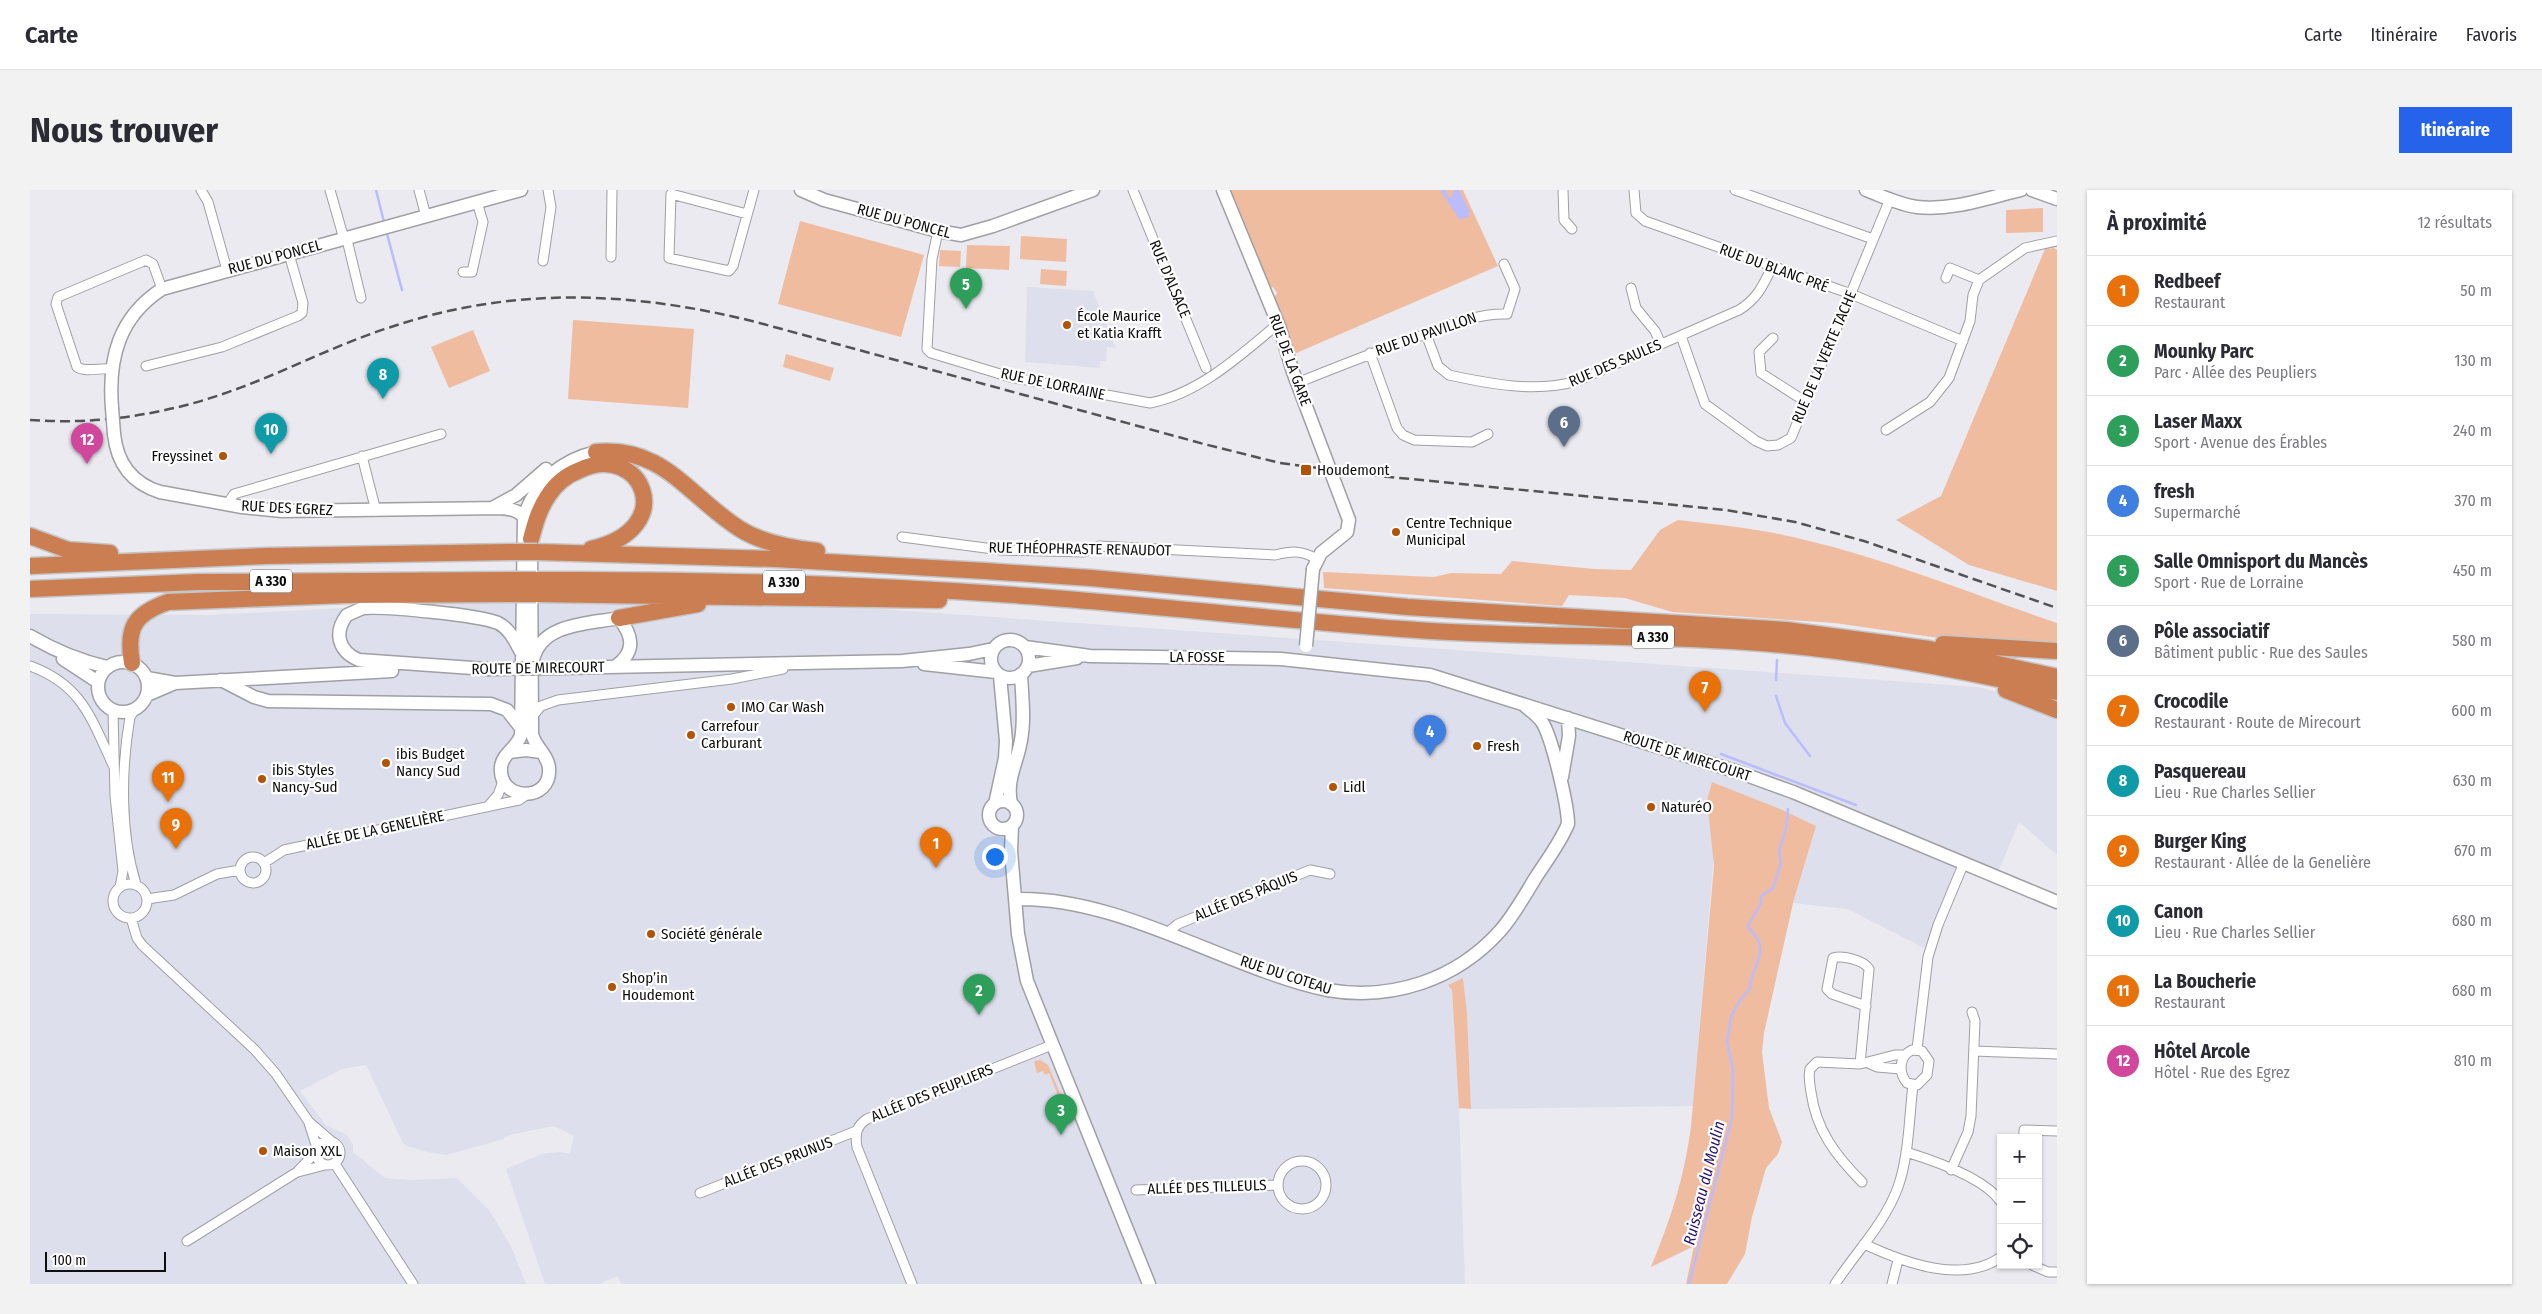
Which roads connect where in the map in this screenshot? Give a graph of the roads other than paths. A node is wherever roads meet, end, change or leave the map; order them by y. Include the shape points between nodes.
1 (330, 190) edge
2 (419, 190) edge
3 (521, 190) edge
4 (548, 190) edge
5 (612, 190) edge
6 (754, 190) edge
7 (801, 190) edge
8 (1093, 190) edge
9 (1133, 190) edge
10 (1223, 190) edge
11 (1562, 190) edge
12 (1634, 190) edge
13 (1735, 190) edge
14 (1866, 190) edge
15 (2021, 190) edge
16 (2032, 190) edge
17 (2056, 190) edge
18 (204, 191) edge
19 (2057, 197) edge
20 (1890, 199) junction
21 (477, 202) junction
22 (747, 214) junction
23 (426, 216) junction
24 (1572, 229) dead end
25 (938, 231) junction
26 (345, 238) junction
27 (1873, 239) junction
28 (2057, 241) edge
29 (289, 254) junction
30 (611, 257) dead end
31 (543, 261) dead end
32 (1504, 264) dead end
33 (1772, 267) junction
34 (227, 270) junction
35 (463, 272) dead end
36 (1946, 278) dead end
37 (1980, 280) junction
38 (1631, 288) dead end
39 (162, 289) junction
40 (1850, 294) junction
41 (361, 298) dead end
42 (1279, 326) junction
43 (1426, 334) junction
44 (1681, 336) junction
45 (1773, 338) dead end
46 (1963, 342) junction
47 (1661, 344) junction
48 (1370, 354) junction
49 (146, 366) dead end
50 (1206, 368) dead end
51 (112, 369) junction
52 (1297, 383) junction
53 (1806, 402) junction
54 (112, 408) joint
55 (1886, 430) dead end
56 (441, 434) dead end
57 (1488, 434) dead end
58 (596, 452) joint
59 (362, 456) junction
60 (570, 460) junction
61 (227, 505) junction
62 (491, 509) junction
63 (376, 510) junction
64 (528, 534) junction
65 (30, 536) edge
66 (902, 537) dead end
67 (569, 553) junction
68 (229, 558) junction
69 (880, 564) junction
70 (1315, 564) junction
71 (30, 566) edge
72 (513, 587) junction
73 (536, 587) junction
74 (30, 589) edge
75 (1031, 596) junction
76 (802, 598) junction
77 (619, 618) junction
78 (30, 636) edge
79 (1858, 639) junction
80 (30, 644) edge
81 (47, 646) junction
82 (1025, 647) junction
83 (993, 649) junction
84 (2057, 651) edge
85 (522, 654) junction
86 (57, 655) junction
87 (1090, 656) junction
88 (1304, 660) junction
89 (1900, 660) junction
90 (902, 661) junction
91 (815, 662) junction
92 (132, 663) junction
93 (30, 666) edge
94 (616, 666) junction
95 (106, 668) junction
96 (487, 669) junction
97 (1025, 670) junction
98 (530, 674) junction
99 (998, 674) junction
100 (2057, 677) edge
101 (147, 678) junction
102 (221, 680) junction
103 (98, 682) junction
104 (175, 683) junction
105 (2057, 692) edge
106 (147, 695) junction
107 (1521, 703) junction
108 (135, 709) junction
109 (113, 710) junction
110 (2057, 710) edge
111 (1568, 718) junction
112 (531, 719) junction
113 (1585, 724) junction
114 (521, 728) junction
115 (1569, 736) junction
116 (1550, 740) junction
117 (508, 752) junction
118 (541, 752) junction
119 (115, 768) junction
120 (503, 781) junction
121 (1561, 784) junction
122 (526, 795) junction
123 (996, 804) junction
124 (1011, 804) junction
125 (489, 805) junction
126 (1012, 826) junction
127 (998, 828) junction
128 (1011, 851) junction
129 (264, 863) junction
130 (1963, 865) junction
131 (240, 870) junction
132 (1330, 874) dead end
133 (136, 884) junction
134 (120, 887) junction
135 (147, 899) junction
136 (1015, 899) junction
137 (2057, 902) edge
138 (131, 918) junction
139 (1166, 934) junction
140 (1866, 1006) junction
141 (1972, 1012) dead end
142 (1052, 1045) junction
143 (1917, 1049) junction
144 (1974, 1051) junction
145 (2057, 1054) edge
146 (1905, 1055) junction
147 (1864, 1064) junction
148 (1901, 1068) junction
149 (1913, 1085) junction
150 (309, 1122) junction
151 (856, 1131) junction
152 (2057, 1131) edge
153 (2024, 1134) edge
154 (331, 1141) junction
155 (316, 1150) junction
156 (1906, 1152) junction
157 (335, 1164) junction
158 (325, 1165) junction
159 (1951, 1170) junction
160 (298, 1172) junction
161 (1862, 1182) dead end
162 (1278, 1185) junction
163 (1136, 1190) dead end
164 (700, 1193) dead end
165 (1997, 1198) edge
166 (187, 1241) dead end
167 (1864, 1244) junction
168 (1898, 1260) junction
169 (1997, 1261) edge
170 (2041, 1269) edge
171 (2057, 1272) edge
172 (1976, 1278) dead end
173 (1945, 1279) dead end
174 (413, 1284) edge
175 (912, 1284) edge
176 (1148, 1284) edge
177 (1835, 1284) edge
178 (1892, 1284) edge

1 - 26 street
2 - 23 street
3 - 21 street, RUE DU PONCEL
4 - 31 street via 551,207
5 - 30 street
6 - 22 street
7 - 25 street, RUE DU PONCEL via 816,198
8 - 25 street, RUE DU PONCEL via 967,235
9 - 50 street, RUE D'ALSACE
10 - 42 street, RUE DE LA GARE
11 - 24 street via 1564,220
12 - 33 street, RUE DU BLANC PRÉ via 1636,213 1644,222
13 - 27 street
14 - 20 street
15 - 20 street via 1934,208 1916,207
16 - 19 street
17 - 19 street
18 - 34 street
20 - 27 street, RUE DE LA VERTE TACHE
21 - 23 street, RUE DU PONCEL
21 - 35 street via 483,222 472,272
22 - 22 street via 671,194 669,258 730,271
23 - 26 street, RUE DU PONCEL
25 - 42 street, RUE DE LORRAINE via 932,259 928,351 1010,377 1150,403 1169,398 1210,377
26 - 29 street, RUE DU PONCEL
26 - 41 street
27 - 40 street, RUE DE LA VERTE TACHE
28 - 37 street via 2025,248
29 - 34 street, RUE DU PONCEL
29 - 49 street via 303,303 302,313 222,347
32 - 43 street, RUE DU PAVILLON via 1515,290 1507,314 1489,313
33 - 40 street, RUE DU BLANC PRÉ
33 - 44 street, RUE DES SAULES via 1751,303
34 - 39 street, RUE DU PONCEL
36 - 37 street via 1950,268
37 - 46 street via 1973,295 1970,322
38 - 47 street via 1636,308
39 - 51 street, RUE DU PONCEL via 140,305 131,317 121,336
39 - 51 street via 152,264 146,260 58,297 56,304 75,364 82,370
40 - 46 street, RUE DU BLANC PRÉ
40 - 53 street, RUE DE LA VERTE TACHE
42 - 52 street, RUE DE LA GARE
43 - 47 street, RUE DES SAULES via 1438,366 1449,375 1535,388 1577,381
43 - 48 street, RUE DU PAVILLON
44 - 47 street, RUE DES SAULES
44 - 53 street, RUE DE LA VERTE TACHE via 1705,404 1756,441 1767,446 1778,445 1791,438
45 - 53 street via 1759,352 1761,373
46 - 55 street via 1949,378 1930,402
48 - 52 street, RUE DU PAVILLON
48 - 57 street via 1397,428 1406,438 1472,442
51 - 54 street, RUE DU PONCEL
52 - 70 street, RUE DE LA GARE via 1350,526 1348,532
54 - 61 street, RUE DES EGREZ, bridge via 120,460 139,483 160,492
56 - 59 street
58 - 60 street
58 - 69 highway via 614,450 643,456 675,476 723,517 765,541 795,549 862,556
59 - 61 street via 234,494
59 - 63 street
60 - 62 street via 563,458 557,461 516,495
60 - 64 street via 540,485
61 - 63 street, RUE DES EGREZ via 282,511
62 - 63 street, RUE DES EGREZ
62 - 64 street, RUE DES EGREZ via 515,510
64 - 67 highway, A 330
64 - 67 highway via 547,497 566,478 600,463 625,469 638,482 644,501 635,528 615,542
64 - 68 highway, A 330, bridge via 513,552
64 - 85 street
64 - 98 street
65 - 68 highway via 55,547 78,552 190,553
66 - 70 street, RUE THÉOPHRASTE RENAUDOT via 1001,550 1084,552 1099,546 1275,555 1292,550 1304,552
67 - 69 highway, A 330
68 - 71 highway, A 330
69 - 79 highway, A 330 via 1091,578 1417,608 1786,630
70 - 88 street, bridge
72 - 73 highway, A 330, bridge
72 - 74 highway, A 330 via 198,582
72 - 92 highway via 168,602 145,612 131,631
73 - 75 highway, A 330 via 678,579
73 - 76 highway
75 - 76 highway via 980,600
75 - 89 highway, A 330 via 1405,630 1748,642
76 - 77 highway via 697,604
77 - 94 street via 628,629 631,642 628,655
77 - 98 street via 551,633 538,644
78 - 81 street
79 - 84 highway
79 - 100 highway, A 330 via 1929,649
80 - 86 street
81 - 86 street
81 - 95 street
82 - 83 street via 1011,640 1001,642
82 - 87 street, LA FOSSE
82 - 97 street via 1029,656
83 - 90 street, ROUTE DE MIRECOURT
83 - 99 street via 990,659
85 - 96 street via 506,628 474,618 370,607 347,615 341,626 339,637 343,649 359,660
85 - 114 street
86 - 103 street
87 - 88 street, LA FOSSE
87 - 97 street, LA FOSSE
88 - 107 street, ROUTE DE MIRECOURT via 1430,675
89 - 105 highway, A 330
89 - 110 highway via 2018,693
90 - 91 street, ROUTE DE MIRECOURT
90 - 99 street, ROUTE DE MIRECOURT
91 - 94 street, ROUTE DE MIRECOURT
91 - 112 street via 800,668 770,670 732,680 558,700 541,706
92 - 95 street via 119,662
92 - 101 street
93 - 119 street via 64,682 80,700
94 - 96 street, ROUTE DE MIRECOURT, bridge
95 - 103 street
96 - 102 street, ROUTE DE MIRECOURT
97 - 99 street via 1011,678
97 - 124 street via 1019,750 1008,785
98 - 112 street
99 - 123 street via 1006,741
101 - 104 street, ROUTE DE MIRECOURT
101 - 106 street
102 - 104 street, ROUTE DE MIRECOURT
102 - 114 street via 268,701 491,704 507,710
103 - 109 street via 102,702
104 - 106 street, ROUTE DE MIRECOURT
106 - 108 street
107 - 111 street, ROUTE DE MIRECOURT
107 - 116 street, RUE DU COTEAU via 1542,722
108 - 109 street
108 - 133 street via 130,717 123,781 131,868
109 - 119 street
111 - 113 street, ROUTE DE MIRECOURT
111 - 115 street, RUE DU COTEAU
111 - 116 street
112 - 118 street via 533,739
113 - 115 street
113 - 130 street, ROUTE DE MIRECOURT via 1775,785
114 - 117 street via 520,739
115 - 121 street, RUE DU COTEAU
116 - 121 street, RUE DU COTEAU
117 - 118 street
117 - 120 street via 502,764
118 - 122 street via 548,762 548,777 540,790
119 - 134 street via 122,867
120 - 122 street via 516,793
120 - 125 street via 498,795
121 - 139 street, RUE DU COTEAU via 1568,824 1510,917 1476,954 1428,981 1372,993 1327,990
122 - 125 street, ALLÉE DE LA GENELIÈRE via 519,800
123 - 124 street
123 - 127 street via 990,817
124 - 126 street via 1017,817
125 - 129 street, ALLÉE DE LA GENELIÈRE via 284,850
126 - 127 street
126 - 128 street
127 - 128 street
128 - 136 street
129 - 131 street via 259,858 248,858
129 - 131 street via 266,872 258,883 245,881
130 - 137 street, ROUTE DE MIRECOURT
130 - 143 street via 1928,957
131 - 135 street via 217,874 174,895
132 - 139 street, ALLÉE DES PÂQUIS via 1310,870 1178,924
133 - 134 street
133 - 135 street via 145,892
134 - 138 street via 114,895 113,905 122,916
135 - 138 street via 142,913
136 - 139 street, RUE DU COTEAU via 1039,899 1084,907
136 - 142 street via 1023,969
138 - 150 street via 142,945 255,1050
140 - 140 street via 1867,965 1840,956 1833,958 1827,989 1832,994
140 - 147 street
141 - 144 street via 1975,1021
142 - 151 street, ALLÉE DES PEUPLIERS via 867,1119
142 - 176 street
143 - 146 street
143 - 149 street via 1925,1054 1929,1068 1923,1081
144 - 145 street
144 - 159 street via 1970,1124
146 - 147 street
146 - 148 street
147 - 148 street
147 - 161 street via 1817,1062 1809,1073 1814,1106 1826,1139
148 - 149 street via 1903,1078
149 - 156 street
150 - 154 street
150 - 155 street
151 - 164 street, ALLÉE DES PRUNUS
151 - 175 street, ALLÉE DES PEUPLIERS via 857,1147
152 - 153 street via 2024,1130
154 - 155 street via 323,1142
154 - 157 street via 341,1151
155 - 158 street via 319,1161
155 - 160 street
156 - 159 street
156 - 167 street via 1894,1197
157 - 158 street
157 - 174 street
158 - 160 street
159 - 165 street via 1985,1186
160 - 166 street
162 - 162 street, ALLÉE DES TILLEULS via 1284,1200 1298,1209 1318,1203 1326,1186 1319,1168 1305,1161 1285,1168
162 - 163 street, ALLÉE DES TILLEULS
167 - 168 street
167 - 177 street
168 - 173 street
168 - 178 street
169 - 172 street
170 - 171 street

